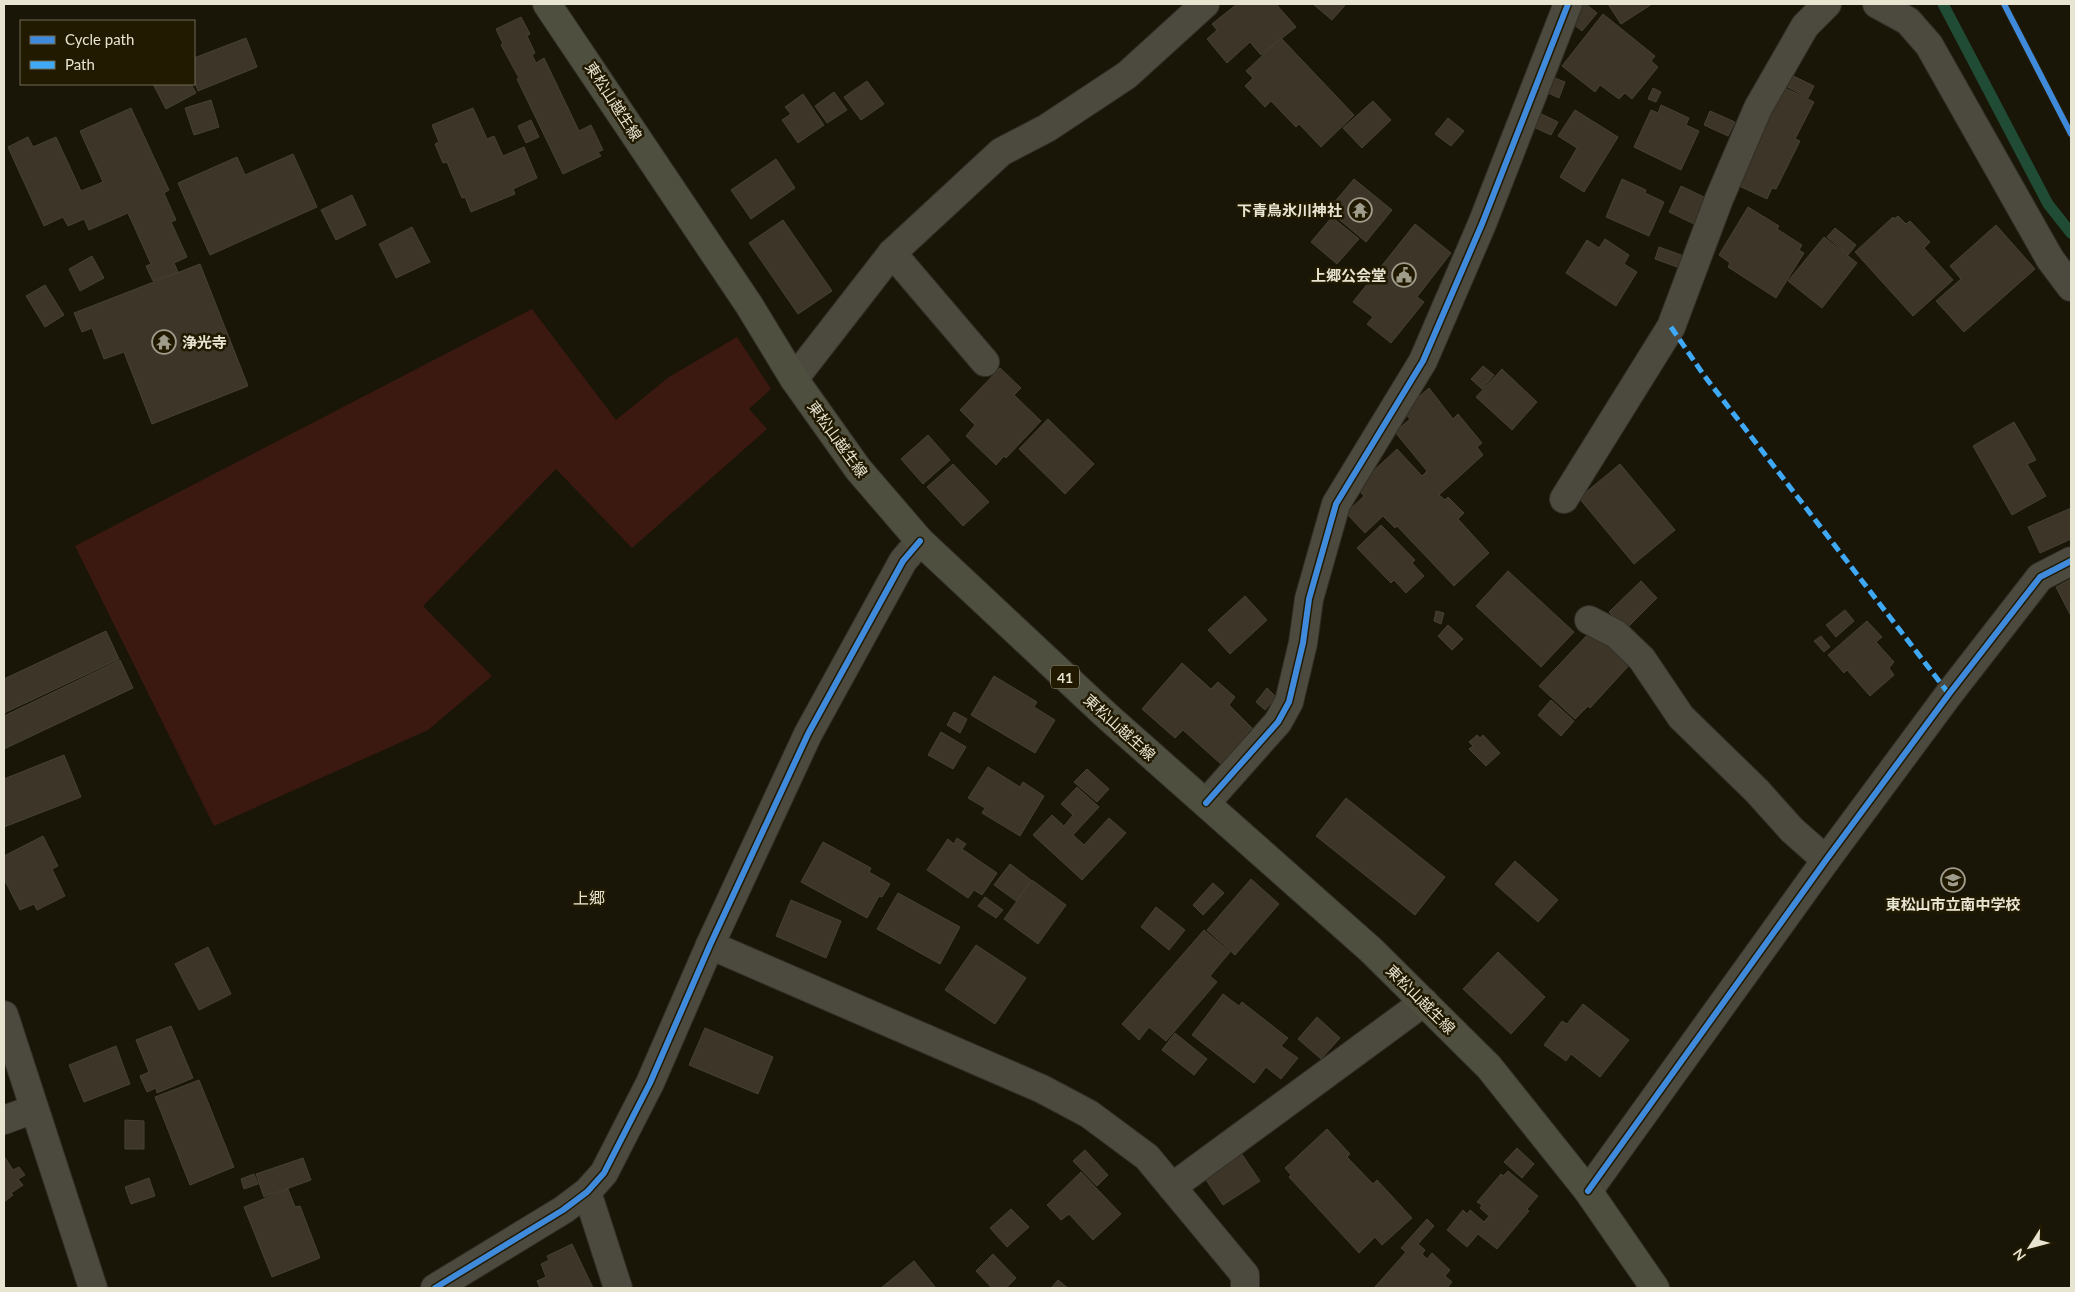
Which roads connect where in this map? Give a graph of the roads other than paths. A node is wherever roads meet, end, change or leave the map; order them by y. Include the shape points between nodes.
1 (547, 4) edge
2 (1205, 4) edge
3 (1568, 4) edge
4 (1827, 4) edge
5 (1877, 4) edge
6 (892, 253) junction
7 (2071, 287) edge
8 (984, 362) dead end
9 (794, 378) junction
10 (1564, 499) dead end
11 (920, 541) junction
12 (2071, 561) edge
13 (1589, 620) dead end
14 (1206, 803) junction
15 (1826, 860) junction
16 (710, 945) junction
17 (1424, 1002) junction
18 (4, 1015) edge
19 (34, 1109) junction
20 (4, 1120) edge
21 (1172, 1187) junction
22 (1588, 1191) junction
23 (587, 1192) junction
24 (85, 1286) edge
25 (435, 1288) edge
26 (618, 1288) edge
27 (1244, 1288) edge
28 (1655, 1288) edge

1 - 9 main road, 東松山越生線 / 41
2 - 6 street via 1127,75 1047,128 1001,152
3 - 14 street via 1482,224 1423,361 1336,504 1309,599 1290,702 1278,722
4 - 10 street via 1805,26 1758,108 1719,199 1672,328
5 - 7 street via 1908,21 1929,45 2050,259
6 - 8 street
6 - 9 street
9 - 11 main road, 東松山越生線 / 41 via 858,469
11 - 14 main road, 東松山越生線 / 41 via 1107,716
11 - 16 street via 903,561 808,734
12 - 15 street via 2040,577
13 - 15 street via 1616,634 1642,658 1681,717 1792,830
14 - 17 main road, 東松山越生線 / 41 via 1371,950
15 - 22 street
16 - 21 street via 1042,1089 1089,1114 1139,1152
16 - 23 street via 615,1155 604,1174
17 - 21 street
17 - 22 main road, 東松山越生線 / 41 via 1488,1067
18 - 19 street
19 - 20 street
19 - 24 street
21 - 27 street via 1245,1275
22 - 28 main road, 東松山越生線 / 41
23 - 25 street
23 - 26 street

